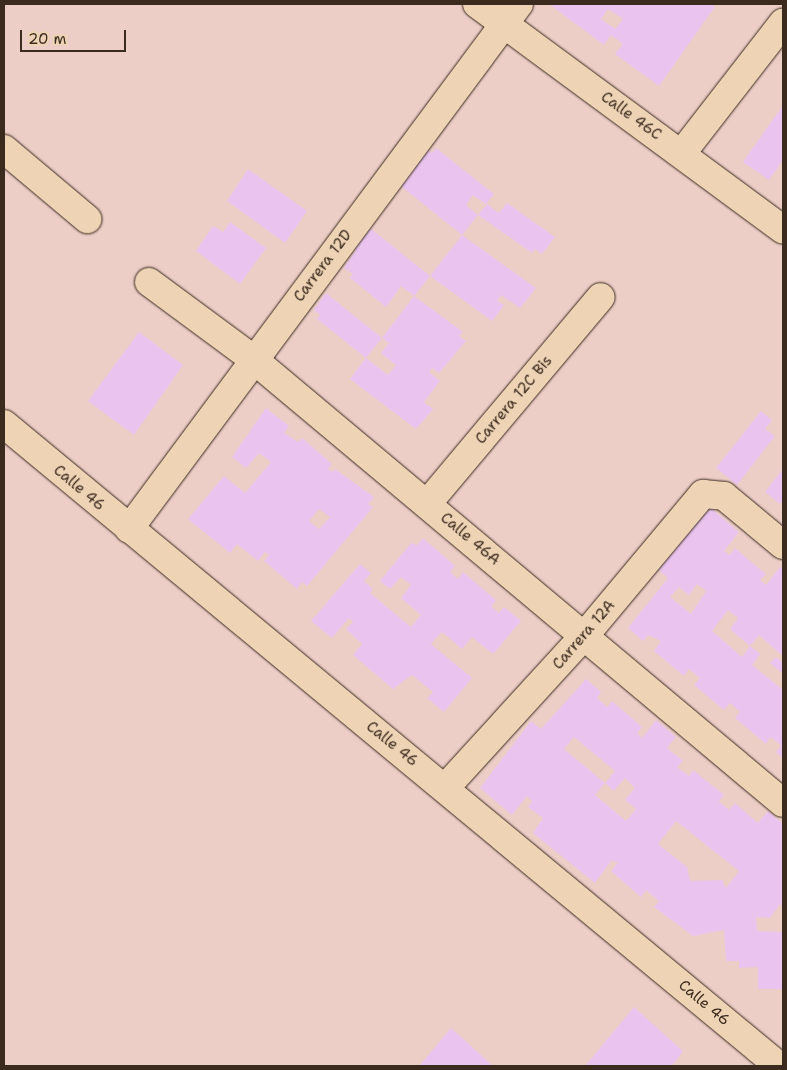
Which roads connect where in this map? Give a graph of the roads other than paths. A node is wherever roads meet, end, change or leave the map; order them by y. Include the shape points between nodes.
1 (477, 4) edge
2 (511, 14) edge
3 (783, 23) edge
4 (4, 149) edge
5 (682, 153) junction
6 (87, 219) dead end
7 (783, 230) edge
8 (149, 282) dead end
9 (601, 297) dead end
10 (253, 359) junction
11 (4, 424) edge
12 (427, 504) junction
13 (128, 530) junction
14 (783, 545) edge
15 (585, 635) junction
16 (446, 787) junction
17 (783, 803) edge
18 (779, 1066) edge

1 - 2 street, Calle 46C
2 - 5 street, Calle 46C
2 - 10 street, Carrera 12D
3 - 5 street
4 - 6 street
5 - 7 street, Calle 46C
8 - 10 street, Calle 46A
9 - 12 street, Carrera 12C Bis
10 - 12 street, Calle 46A
10 - 13 street, Carrera 12D
11 - 13 street, Calle 46
12 - 15 street, Calle 46A
13 - 16 street, Calle 46
14 - 15 street, Carrera 12A via 724,496 703,494
15 - 16 street, Carrera 12A
15 - 17 street, Calle 46A
16 - 18 street, Calle 46

